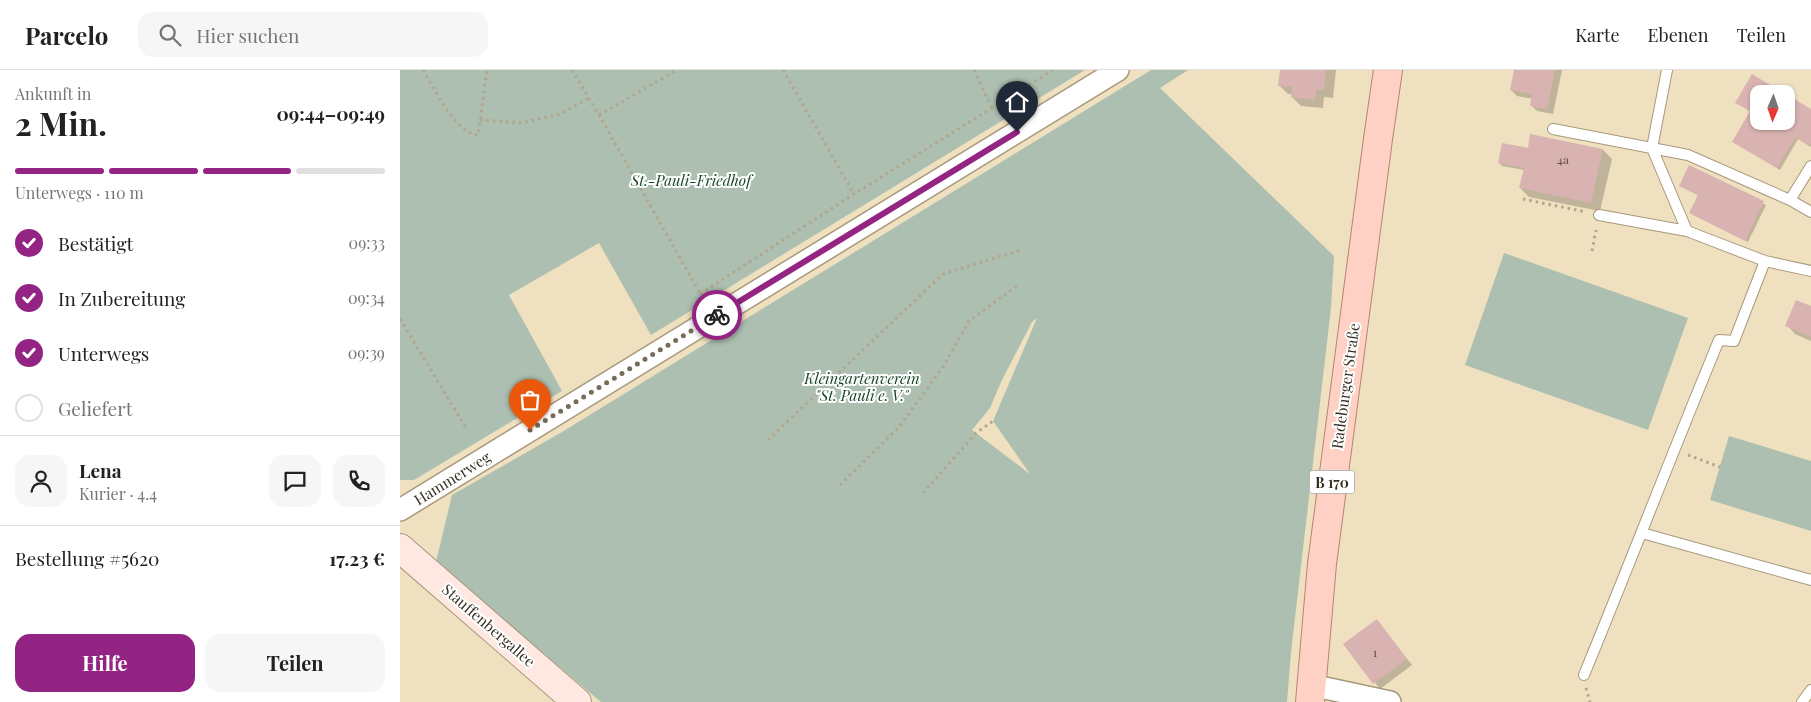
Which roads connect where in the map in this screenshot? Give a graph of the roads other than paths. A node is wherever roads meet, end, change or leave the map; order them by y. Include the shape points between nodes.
1 (1118, 70) edge
2 (1388, 70) edge
3 (1667, 70) edge
4 (1553, 129) dead end
5 (1652, 148) junction
6 (1811, 166) edge
7 (1790, 200) junction
8 (1811, 212) edge
9 (1599, 215) road end
10 (1687, 231) junction
11 (1765, 261) junction
12 (1811, 271) edge
13 (400, 510) edge
14 (1642, 533) junction
15 (400, 548) edge
16 (1811, 580) edge
17 (1584, 674) dead end
18 (1811, 690) edge
19 (1310, 693) edge
20 (577, 702) edge
21 (1390, 702) edge
22 (1802, 702) edge

1 - 13 street, Hammerweg
2 - 19 main road, Radeburger Straße / B 170 via 1323,554
3 - 5 lane
4 - 5 lane
5 - 7 lane via 1688,155
5 - 10 lane
6 - 7 lane
7 - 8 lane
9 - 10 lane
10 - 11 lane
11 - 12 lane
11 - 14 lane via 1734,341 1719,340
14 - 16 lane
14 - 17 lane
15 - 20 main road, Stauffenbergallee
18 - 22 lane
19 - 21 street

